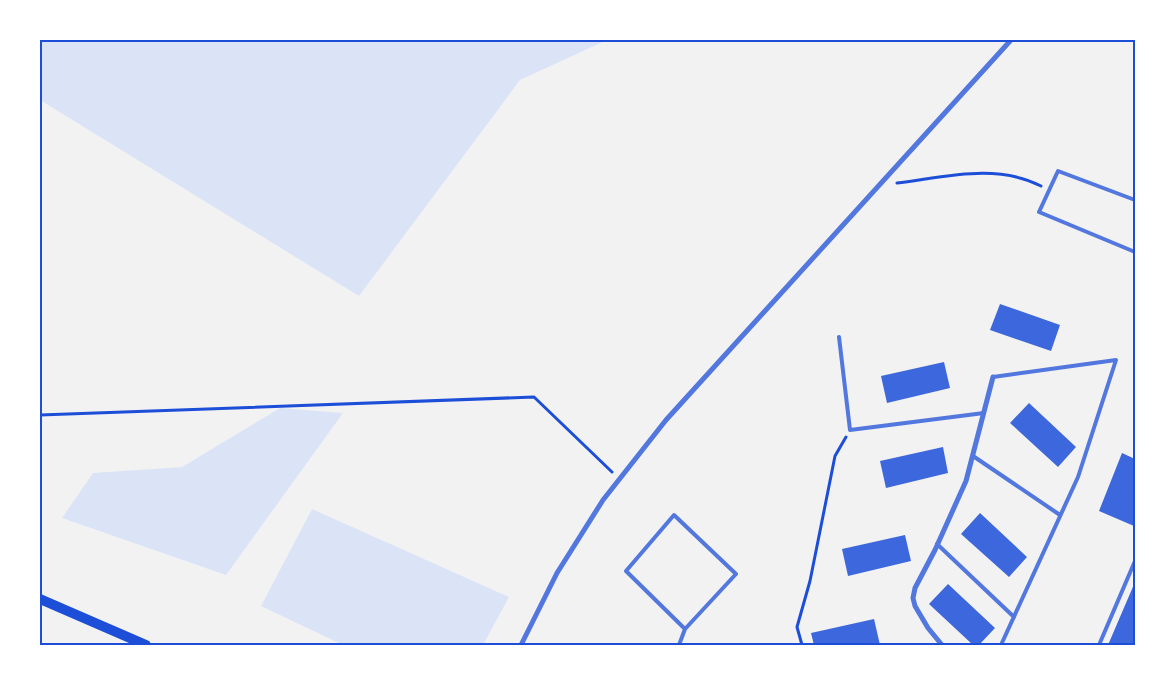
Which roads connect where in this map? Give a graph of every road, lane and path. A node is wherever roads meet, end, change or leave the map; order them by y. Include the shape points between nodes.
1 (1012, 40) edge
2 (879, 185) junction
3 (1049, 190) junction
4 (1135, 200) edge
5 (1135, 252) edge
6 (839, 337) dead end
7 (993, 377) joint
8 (984, 413) junction
9 (40, 415) edge
10 (850, 430) junction
11 (973, 456) junction
12 (620, 479) junction
13 (1060, 515) junction
14 (938, 544) junction
15 (1135, 561) edge
16 (40, 599) edge
17 (1014, 617) junction
18 (685, 629) junction
19 (146, 645) edge
20 (521, 645) edge
21 (678, 645) edge
22 (802, 645) edge
23 (942, 645) edge
24 (1001, 645) edge
25 (1099, 645) edge

1 - 2 street
2 - 3 path via 961,174 1000,173 1028,180
2 - 12 street via 666,420
3 - 4 lane via 1058,171
3 - 5 lane via 1039,212
6 - 10 lane
7 - 8 street
7 - 13 lane via 1116,360 1078,477
8 - 10 lane
8 - 11 street
9 - 12 path via 534,398
10 - 22 path via 835,456 810,581 797,627
11 - 13 lane
11 - 14 street via 966,481
12 - 20 street via 557,573
13 - 17 lane
14 - 17 lane
14 - 23 street via 913,598 928,628
15 - 25 lane
16 - 19 main road
17 - 24 lane
18 - 18 lane via 736,574 674,515 626,572
18 - 21 lane

